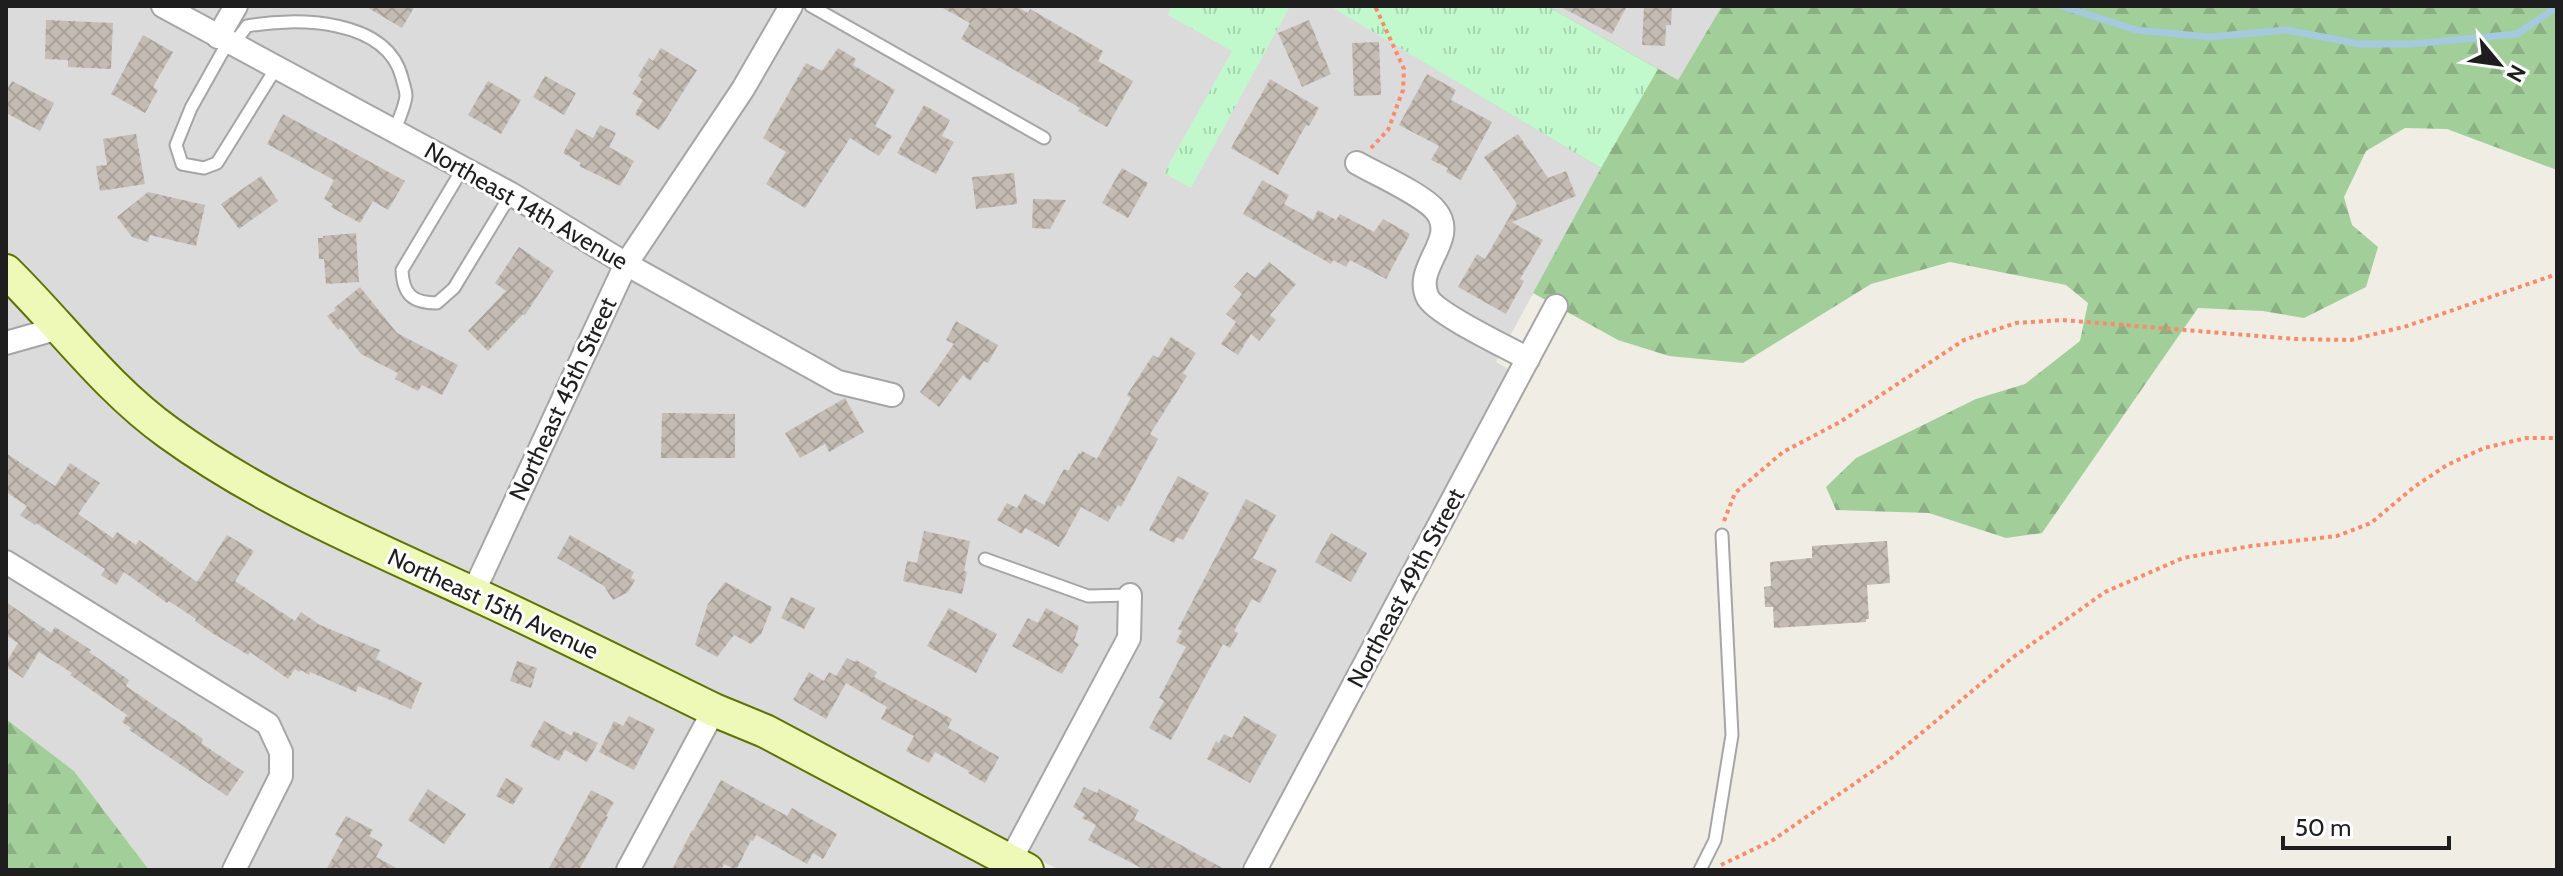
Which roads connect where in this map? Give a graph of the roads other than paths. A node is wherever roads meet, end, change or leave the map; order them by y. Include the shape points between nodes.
1 (163, 6) edge
2 (236, 6) edge
3 (791, 6) edge
4 (811, 6) edge
5 (226, 41) junction
6 (276, 68) junction
7 (395, 131) junction
8 (1044, 138) dead end
9 (1357, 163) road end
10 (463, 168) junction
11 (511, 194) junction
12 (626, 264) junction
13 (6, 271) edge
14 (1556, 306) dead end
15 (59, 328) junction
16 (6, 343) edge
17 (1528, 359) junction
18 (892, 395) dead end
19 (1722, 535) road end
20 (985, 559) dead end
21 (6, 562) edge
22 (473, 593) junction
23 (1130, 595) joint
24 (714, 710) junction
25 (1019, 865) edge
26 (234, 870) edge
27 (628, 870) edge
28 (1255, 870) edge
29 (1700, 870) edge

1 - 5 street, Northeast 14th Avenue
2 - 5 street
3 - 12 street, Northeast 45th Street via 743,89
4 - 8 lane
5 - 6 street, Northeast 14th Avenue
5 - 6 lane via 176,145 182,164 204,168 217,163
5 - 7 lane via 247,26 287,22 342,28 371,38 387,48 406,94
6 - 7 street, Northeast 14th Avenue
7 - 10 street, Northeast 14th Avenue
9 - 17 street via 1428,203 1441,218 1442,239 1425,277 1433,305
10 - 11 street, Northeast 14th Avenue
10 - 11 lane via 402,270 410,296 421,303 437,303 454,288
11 - 12 street, Northeast 14th Avenue
12 - 18 street, Northeast 14th Avenue via 838,382
12 - 22 street, Northeast 45th Street
13 - 15 street, Northeast 15th Avenue
14 - 17 street, Northeast 49th Street
15 - 16 street
15 - 22 street, Northeast 15th Avenue via 166,431 218,466 309,516
17 - 28 street, Northeast 49th Street
19 - 29 lane via 1732,735 1715,840
20 - 23 lane via 1088,596
21 - 26 street via 268,724 281,752 281,776
22 - 24 street, Northeast 15th Avenue
23 - 25 street via 1129,638
24 - 25 street, Northeast 15th Avenue via 765,731
24 - 27 street

